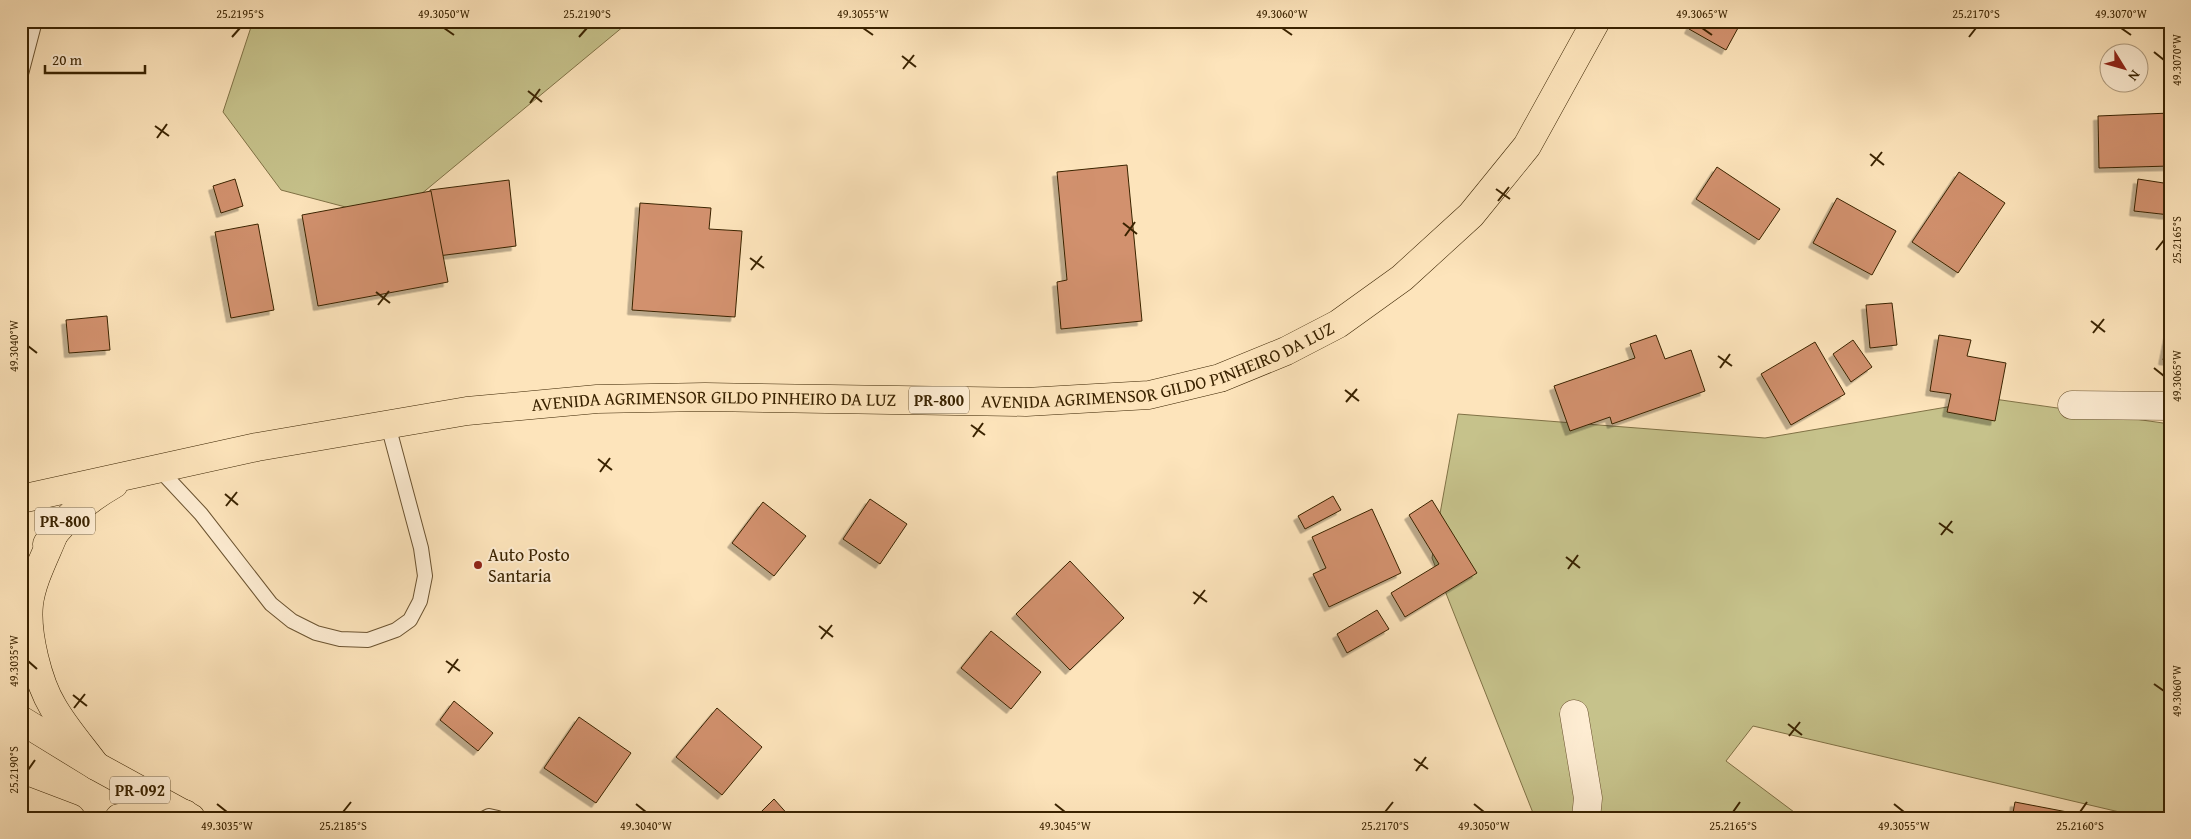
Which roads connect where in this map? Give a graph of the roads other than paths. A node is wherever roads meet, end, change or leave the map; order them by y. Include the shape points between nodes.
1 (35, 21) edge
2 (1596, 21) edge
3 (21, 74) edge
4 (2072, 405) dead end
5 (2170, 406) edge
6 (388, 425) junction
7 (159, 469) junction
8 (129, 475) junction
9 (21, 499) edge
10 (56, 529) junction
11 (21, 585) edge
12 (1574, 714) dead end
13 (21, 720) edge
14 (96, 766) junction
15 (21, 798) edge
16 (188, 816) edge
17 (71, 818) edge
18 (119, 818) edge
19 (485, 818) edge
20 (498, 818) edge
21 (1586, 818) edge

1 - 3 lane
2 - 6 main road, AVENIDA AGRIMENSOR GILDO PINHEIRO DA LUZ / PR-800 via 1527,146 1471,215 1402,278 1338,324 1286,351 1220,378 1149,395 1026,402 705,397 597,399 467,411
4 - 5 street
6 - 7 main road, AVENIDA AGRIMENSOR GILDO PINHEIRO DA LUZ / PR-800 via 257,447
6 - 7 lane via 421,548 424,576 420,601 410,620 396,630 368,640 340,640 316,633 292,621 271,604 201,514
7 - 8 main road, AVENIDA AGRIMENSOR GILDO PINHEIRO DA LUZ / PR-800
8 - 9 main road, AVENIDA AGRIMENSOR GILDO PINHEIRO DA LUZ / PR-800
8 - 10 main road, AVENIDA AGRIMENSOR GILDO PINHEIRO DA LUZ / PR-800 via 96,494
10 - 11 main road, AVENIDA AGRIMENSOR GILDO PINHEIRO DA LUZ / PR-800
10 - 14 main road via 31,596 31,634 44,688 53,708
12 - 21 street via 1588,798
13 - 14 main road, PR-092
14 - 16 main road, PR-092
15 - 17 main road
16 - 18 main road
19 - 20 lane

